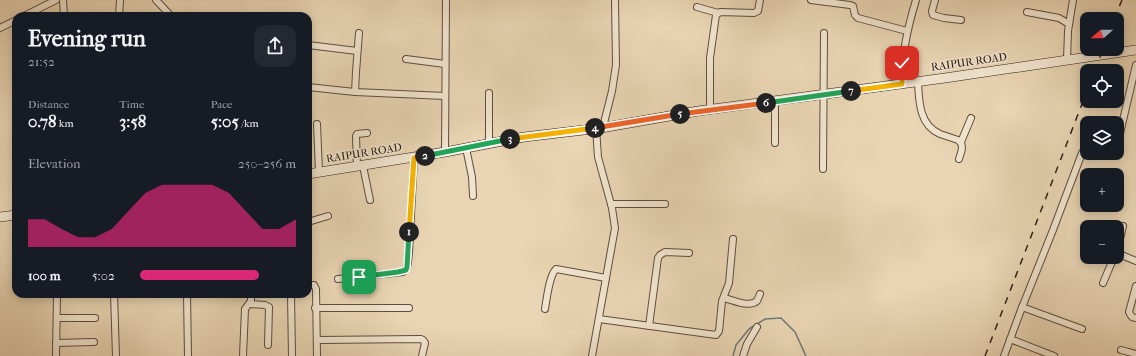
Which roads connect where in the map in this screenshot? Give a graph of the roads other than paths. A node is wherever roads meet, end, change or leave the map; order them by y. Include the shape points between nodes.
1 (56, 0) edge
2 (63, 0) edge
3 (120, 0) edge
4 (156, 0) edge
5 (446, 0) edge
6 (615, 0) edge
7 (760, 0) edge
8 (811, 0) edge
9 (916, 0) edge
10 (935, 0) edge
11 (1073, 0) edge
12 (697, 7) dead end
13 (32, 12) edge
14 (64, 12) edge
15 (119, 12) edge
16 (167, 12) edge
17 (1027, 12) dead end
18 (718, 13) junction
19 (961, 20) dead end
20 (12, 22) edge
21 (1069, 24) junction
22 (0, 28) edge
23 (907, 31) junction
24 (359, 33) dead end
25 (824, 33) dead end
26 (312, 45) edge
27 (1136, 50) edge
28 (357, 51) junction
29 (406, 60) dead end
30 (1067, 60) junction
31 (446, 64) junction
32 (1136, 65) edge
33 (918, 82) junction
34 (902, 84) junction
35 (312, 87) edge
36 (355, 92) junction
37 (489, 93) dead end
38 (823, 95) junction
39 (445, 96) junction
40 (775, 101) junction
41 (710, 110) junction
42 (1124, 116) edge
43 (971, 118) dead end
44 (317, 124) dead end
45 (599, 128) junction
46 (367, 133) dead end
47 (961, 142) junction
48 (489, 143) junction
49 (775, 143) dead end
50 (466, 148) junction
51 (444, 152) junction
52 (414, 158) junction
53 (1080, 158) edge
54 (959, 159) dead end
55 (360, 166) junction
56 (823, 169) dead end
57 (319, 173) junction
58 (312, 174) edge
59 (473, 196) dead end
60 (370, 200) dead end
61 (611, 204) junction
62 (665, 204) dead end
63 (12, 216) edge
64 (328, 216) dead end
65 (0, 217) edge
66 (312, 221) edge
67 (733, 239) dead end
68 (689, 253) dead end
69 (1124, 256) edge
70 (1136, 261) edge
71 (1111, 264) edge
72 (606, 278) junction
73 (338, 279) dead end
74 (1103, 284) dead end
75 (312, 285) edge
76 (1136, 286) edge
77 (760, 294) dead end
78 (57, 298) edge
79 (114, 298) edge
80 (187, 298) edge
81 (251, 298) edge
82 (291, 298) edge
83 (724, 298) junction
84 (249, 304) junction
85 (1022, 307) junction
86 (315, 308) junction
87 (409, 308) dead end
88 (544, 309) dead end
89 (57, 318) junction
90 (95, 318) dead end
91 (1136, 318) edge
92 (599, 319) junction
93 (649, 326) junction
94 (757, 327) dead end
95 (1082, 329) dead end
96 (1010, 339) junction
97 (317, 340) junction
98 (94, 342) dead end
99 (56, 343) junction
100 (268, 345) dead end
101 (1121, 350) dead end
102 (1136, 354) edge
103 (56, 356) edge
104 (116, 356) edge
105 (188, 356) edge
106 (243, 356) edge
107 (292, 356) edge
108 (317, 356) edge
109 (422, 356) edge
110 (592, 356) edge
111 (743, 356) edge
112 (1004, 356) edge
113 (1054, 356) edge

1 - 13 street
2 - 14 street
3 - 15 street
4 - 16 street
5 - 31 street
6 - 45 street via 616,65 612,91
7 - 18 street via 758,11 754,14
8 - 23 street via 850,5 853,6 858,18
9 - 23 street
10 - 19 street via 933,15
11 - 21 street
12 - 18 street
17 - 21 street via 1054,16
18 - 41 street via 715,18 710,58
20 - 22 street
21 - 30 street
23 - 34 street via 902,56
24 - 28 street
25 - 38 street
26 - 28 street
27 - 30 main road, RAIPUR ROAD
28 - 36 street
29 - 31 street
30 - 33 main road, RAIPUR ROAD
31 - 39 street
32 - 42 street
33 - 34 main road, RAIPUR ROAD
33 - 47 street via 920,108 926,122 939,134
34 - 38 main road, RAIPUR ROAD
35 - 36 street
36 - 39 street
37 - 48 street
38 - 40 main road, RAIPUR ROAD
38 - 56 street
39 - 51 street
40 - 41 main road, RAIPUR ROAD
40 - 49 street
41 - 45 main road, RAIPUR ROAD
43 - 47 street
44 - 57 street
45 - 48 main road, RAIPUR ROAD
45 - 61 street via 598,157
46 - 55 street via 356,136
47 - 54 street
48 - 50 main road, RAIPUR ROAD
50 - 51 main road, RAIPUR ROAD
50 - 59 street
51 - 52 main road, RAIPUR ROAD
52 - 55 main road, RAIPUR ROAD
52 - 73 street via 406,270
53 - 85 street
55 - 57 main road, RAIPUR ROAD
55 - 60 street
57 - 58 main road, RAIPUR ROAD
61 - 62 street
61 - 72 street via 615,228
63 - 65 main road
64 - 66 street
67 - 83 street via 729,283
68 - 93 street via 665,252 658,258
69 - 70 street
71 - 74 street
72 - 88 street via 556,269
72 - 92 street
75 - 86 street via 315,288
76 - 91 street via 1129,312
77 - 83 street via 757,301 752,304
78 - 89 street
79 - 104 street
80 - 105 street
81 - 84 street
82 - 107 street
83 - 93 street via 716,335
84 - 100 street via 269,307
84 - 106 street via 245,309
85 - 95 street
85 - 96 street
86 - 87 street
86 - 97 street
89 - 90 street
89 - 99 street
92 - 93 street
92 - 110 street
94 - 111 street
96 - 112 street
96 - 113 street
97 - 108 street
97 - 109 street via 421,339 425,343
98 - 99 street
99 - 103 street
101 - 102 street

